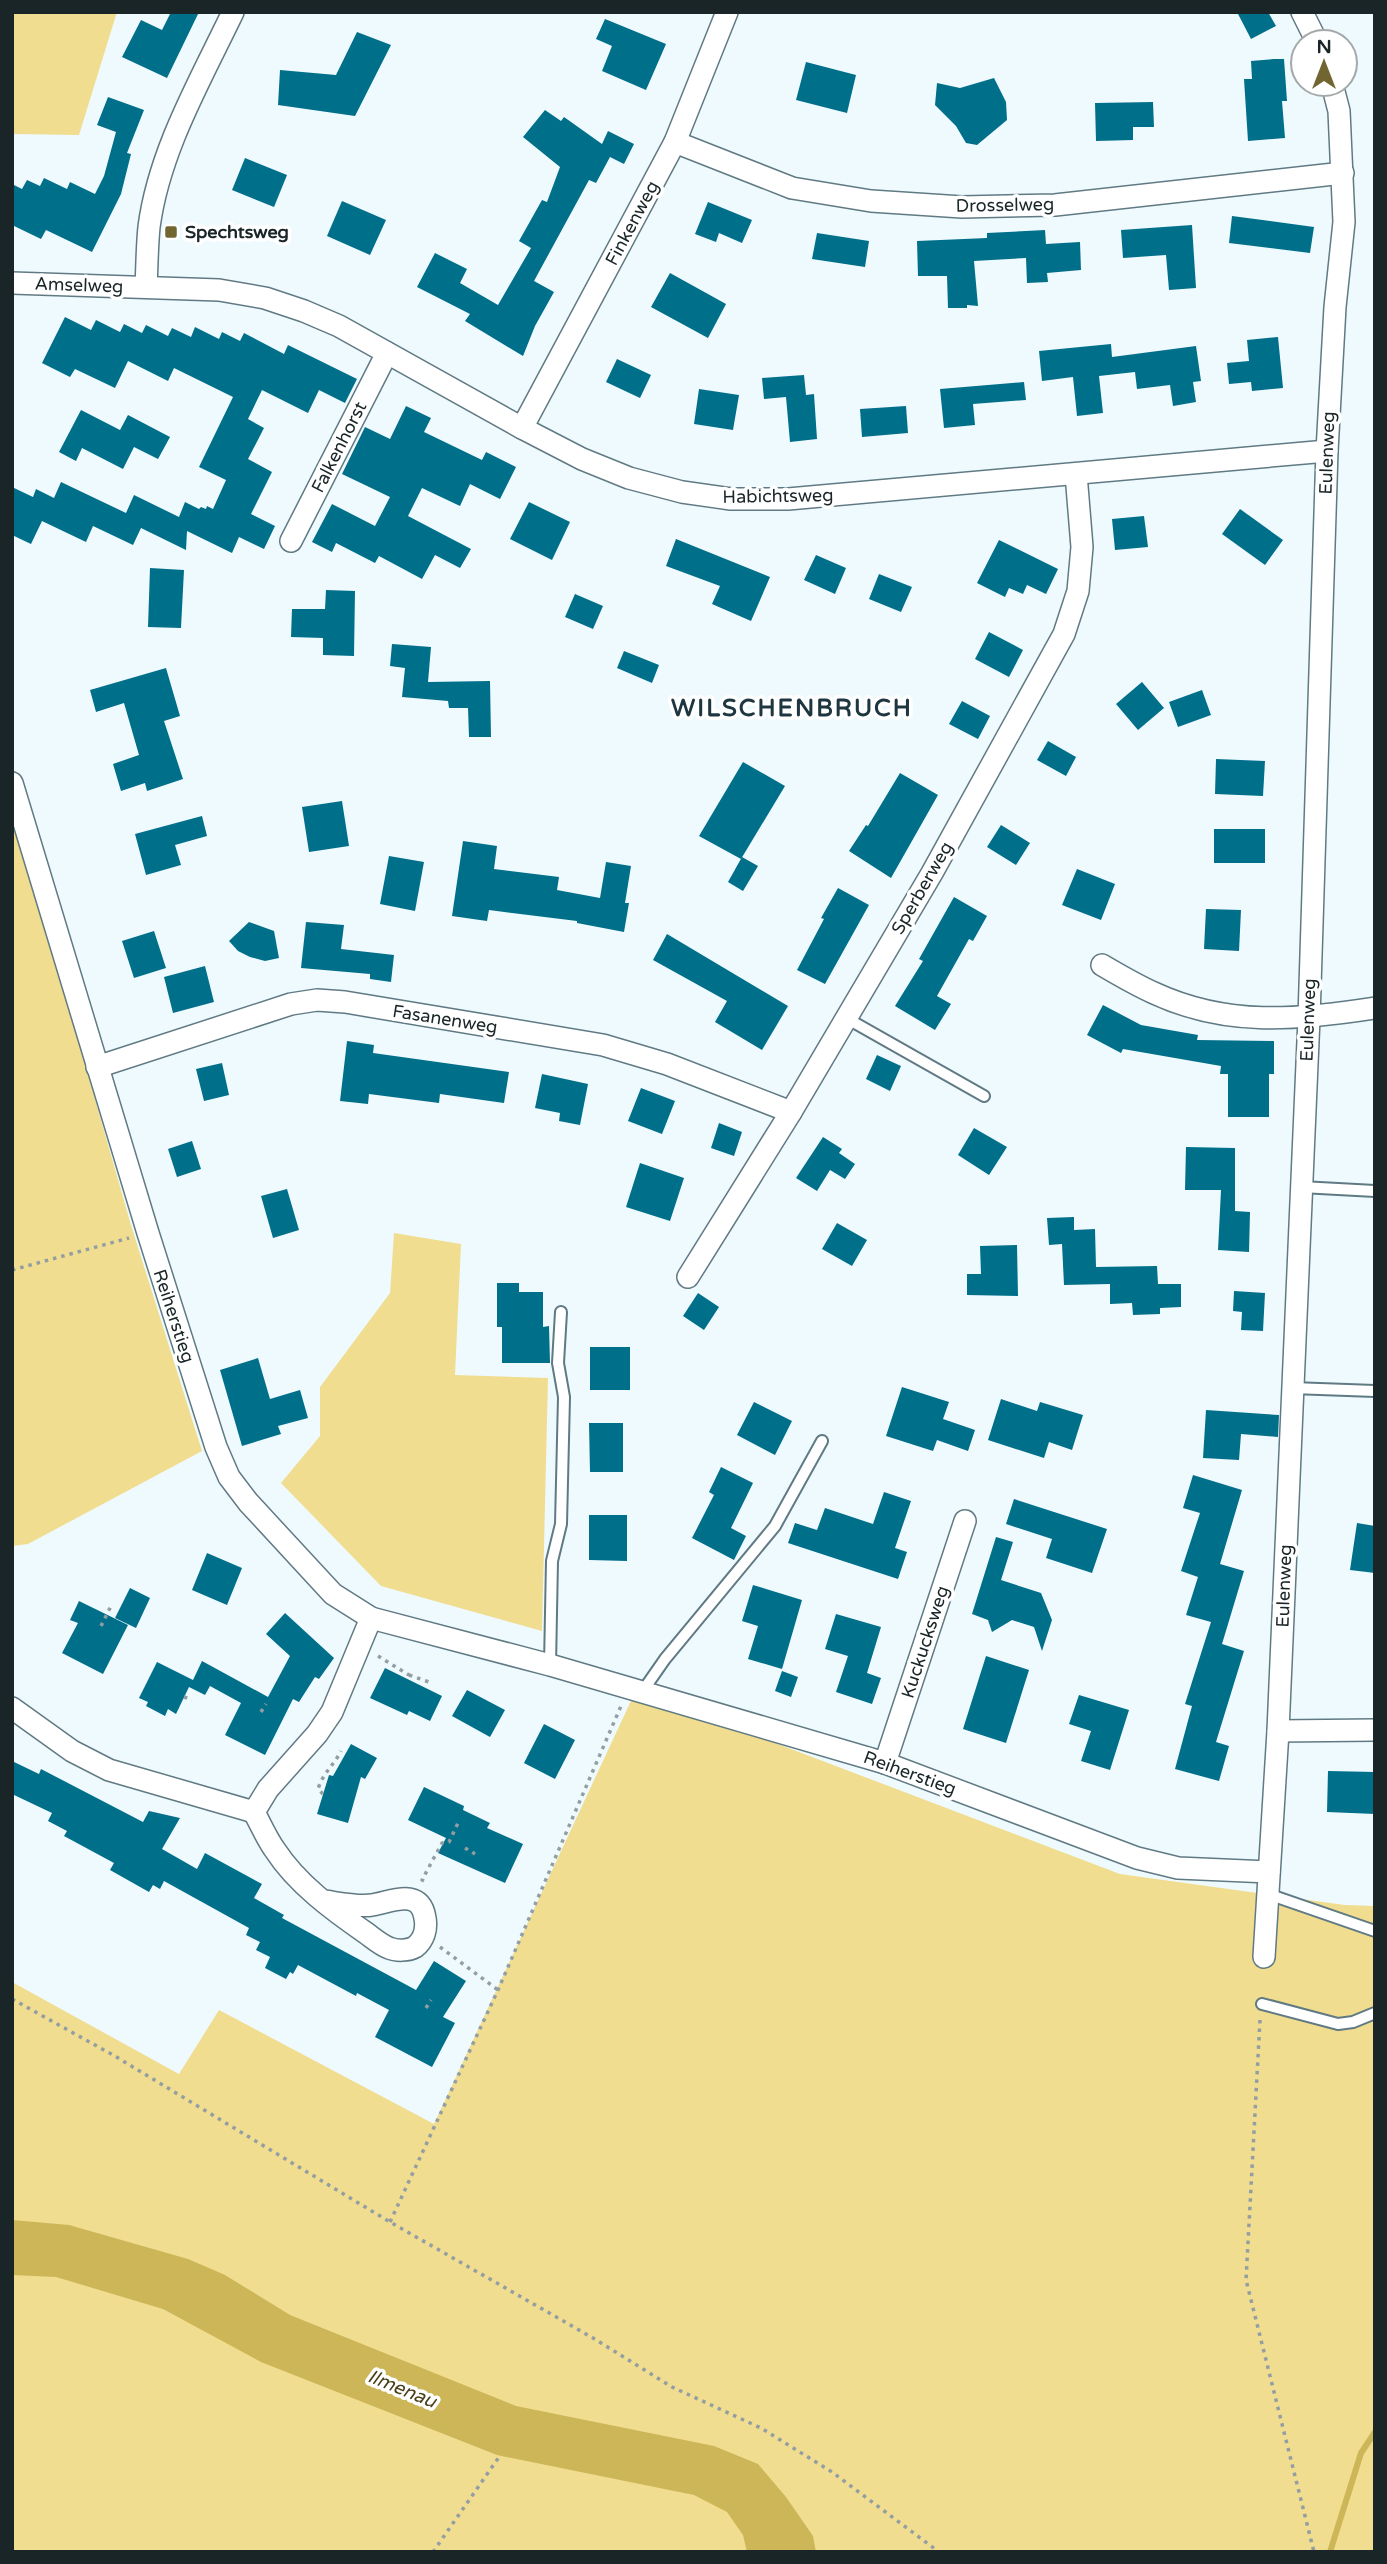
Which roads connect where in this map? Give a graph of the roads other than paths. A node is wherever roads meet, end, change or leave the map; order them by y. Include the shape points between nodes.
1 (233, 12) edge
2 (727, 12) edge
3 (1302, 12) edge
4 (1310, 28) edge
5 (1336, 98) edge
6 (676, 142) junction
7 (1343, 173) junction
8 (12, 283) edge
9 (146, 287) junction
10 (387, 353) junction
11 (522, 428) junction
12 (1327, 451) junction
13 (1076, 474) junction
14 (291, 541) dead end
15 (12, 782) edge
16 (1102, 965) dead end
17 (1375, 1008) edge
18 (846, 1018) junction
19 (1309, 1018) junction
20 (97, 1068) junction
21 (984, 1096) dead end
22 (791, 1112) junction
23 (1301, 1187) junction
24 (1375, 1191) edge
25 (688, 1277) dead end
26 (561, 1312) dead end
27 (1292, 1388) junction
28 (1375, 1391) edge
29 (822, 1441) dead end
30 (965, 1521) dead end
31 (372, 1618) junction
32 (550, 1665) junction
33 (635, 1690) junction
34 (12, 1708) edge
35 (1375, 1730) edge
36 (1278, 1731) junction
37 (886, 1763) junction
38 (254, 1812) junction
39 (1269, 1872) junction
40 (1268, 1894) junction
41 (324, 1901) junction
42 (1375, 1931) edge
43 (1264, 1957) dead end
44 (1262, 2004) dead end
45 (1375, 2013) edge

1 - 9 street via 177,127 158,184 149,228
2 - 6 street, Finkenweg
3 - 4 street
5 - 7 street, Eulenweg
6 - 7 street, Drosselweg via 792,188 871,201 962,207 1055,205
6 - 11 street, Finkenweg
7 - 12 street, Eulenweg via 1344,222
8 - 9 street, Amselweg
9 - 10 street, Habichtsweg via 219,290 265,298 339,326
10 - 11 street, Habichtsweg
10 - 14 street, Falkenhorst
11 - 13 street, Habichtsweg via 582,460 629,478 731,499 789,499
12 - 13 street, Habichtsweg
12 - 19 street, Eulenweg
13 - 18 street, Sperberweg via 1082,547 1078,591 1064,634
15 - 20 street, Reiherstieg
16 - 19 street via 1155,994 1214,1013 1258,1020
17 - 19 street
18 - 21 lane
18 - 22 street, Sperberweg
19 - 23 street, Eulenweg
20 - 22 street, Fasanenweg via 291,1004 317,1000 603,1045 667,1064
20 - 31 street, Reiherstieg via 229,1477 333,1594
22 - 25 street, Sperberweg
23 - 24 lane
23 - 27 street, Eulenweg
26 - 32 lane via 561,1524 552,1561
27 - 28 lane
27 - 36 street, Eulenweg
29 - 33 lane via 775,1526
30 - 37 street, Kuckucksweg
31 - 32 street, Reiherstieg
31 - 38 street via 331,1713 268,1788
32 - 33 street, Reiherstieg
33 - 37 street, Reiherstieg
34 - 38 street via 72,1751 109,1770
35 - 36 street
36 - 39 street, Eulenweg
37 - 39 street, Reiherstieg via 1137,1858 1178,1868
38 - 41 street via 275,1852
39 - 40 street, Eulenweg
40 - 42 lane
40 - 43 street, Eulenweg
41 - 41 street via 390,1949 408,1950 423,1937 425,1914 418,1903 406,1898 372,1905
44 - 45 lane via 1338,2024

